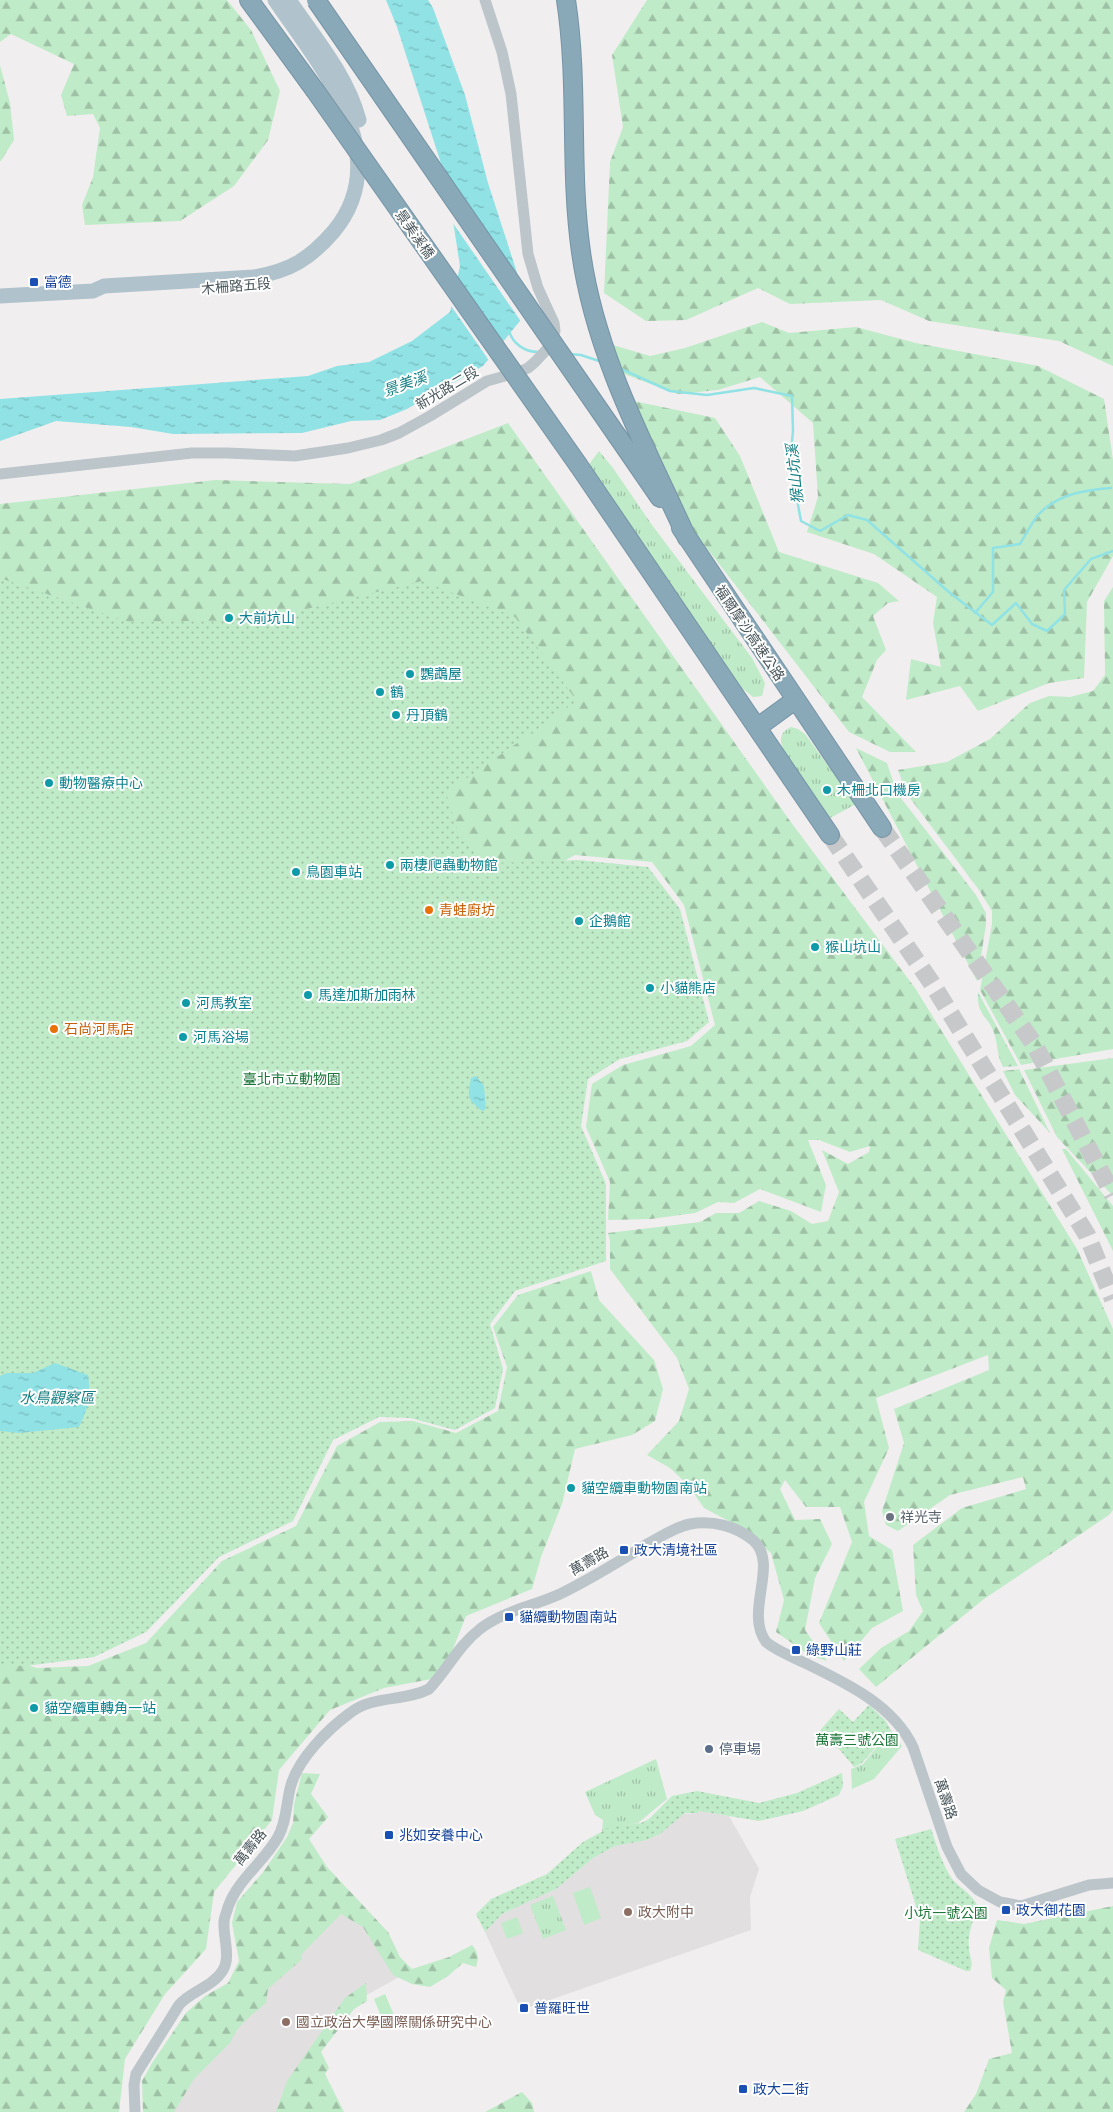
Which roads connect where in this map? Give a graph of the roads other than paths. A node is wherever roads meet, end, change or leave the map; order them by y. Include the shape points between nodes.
1 (249, 0) edge
2 (253, 0) edge
3 (275, 0) edge
4 (289, 0) edge
5 (316, 0) edge
6 (485, 0) edge
7 (566, 0) edge
8 (314, 89) junction
9 (93, 291) junction
10 (0, 296) edge
11 (0, 474) edge
12 (687, 538) junction
13 (795, 700) junction
14 (758, 727) junction
15 (882, 828) tunnel mouth
16 (830, 835) tunnel mouth
17 (1113, 1883) edge
18 (135, 2112) edge

1 - 8 highway
2 - 8 highway, 景美溪橋
3 - 9 main road, 木柵路五段 via 333,86 354,130 359,158 354,188 344,216 310,256 272,274 104,286
4 - 9 main road, 木柵路五段 via 339,73 356,107 364,138 366,165 364,188 350,224 311,266 266,285 105,295
5 - 12 highway, 福爾摩沙高速公路, bridge
6 - 11 street, 新光路二段 via 502,52 510,94 528,254 538,288 554,323 555,331 548,348 536,362 516,373 487,381 398,433 348,448 295,456 192,453
7 - 12 highway via 572,65 574,190 587,285 610,365
8 - 14 highway, 景美溪橋, bridge
9 - 10 main road, 木柵路五段
12 - 13 highway, 福爾摩沙高速公路
13 - 14 highway
13 - 15 highway, 福爾摩沙高速公路
14 - 16 highway
17 - 18 street, 萬壽路 via 1089,1885 1020,1906 1000,1902 978,1890 962,1874 947,1847 906,1732 854,1688 766,1642 760,1631 758,1614 763,1560 755,1542 721,1524 689,1524 670,1531 567,1590 489,1623 472,1636 429,1689 361,1706 327,1734 295,1775 278,1837 230,1901 224,1921 226,1960 220,1976 185,1997 136,2074

